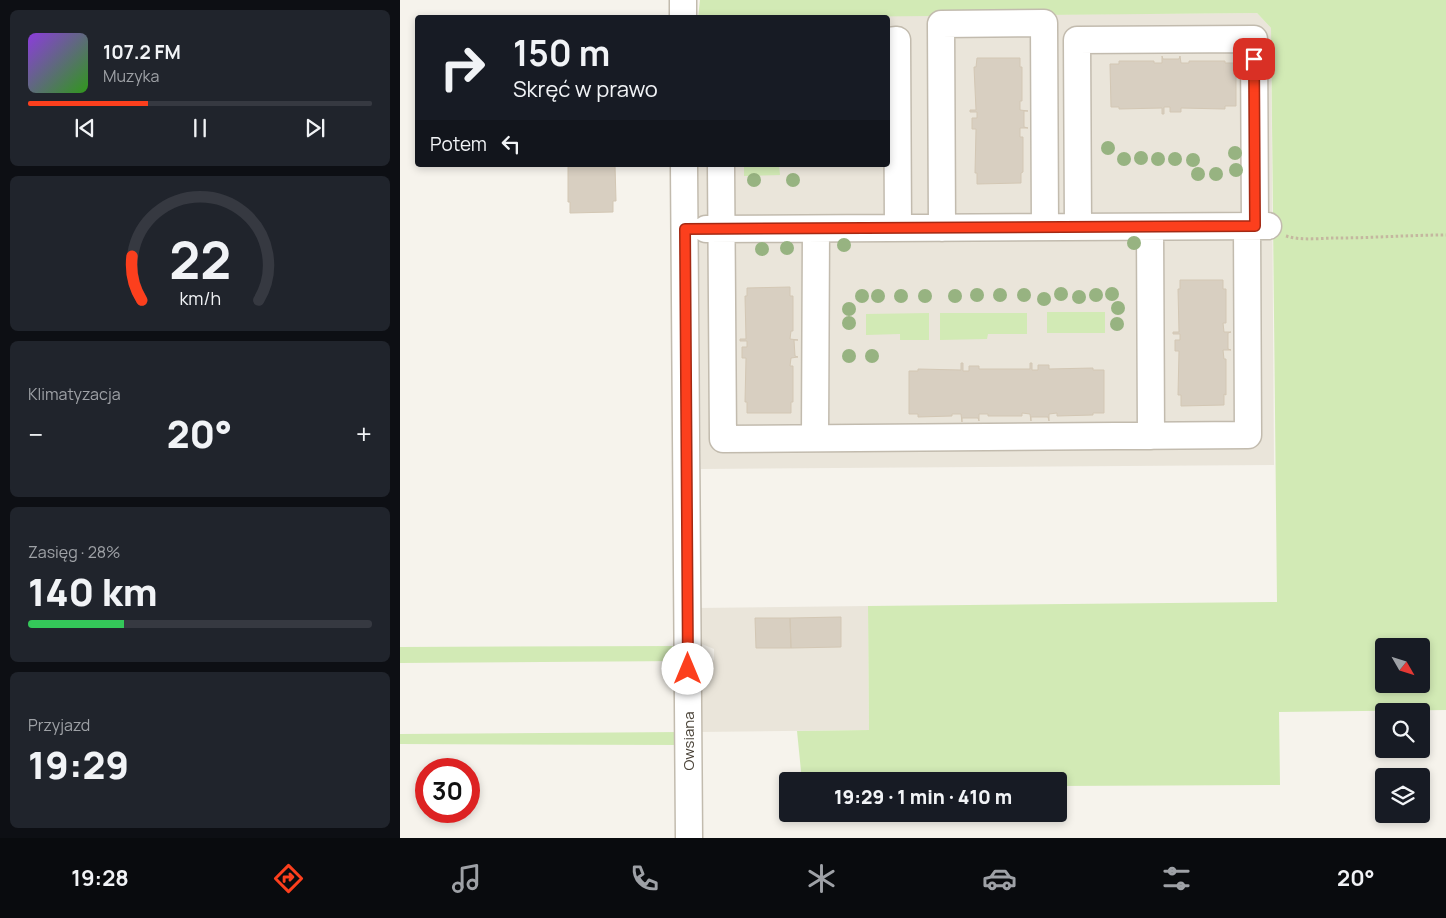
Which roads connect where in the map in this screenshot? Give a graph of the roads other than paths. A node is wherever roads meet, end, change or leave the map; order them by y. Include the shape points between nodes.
1 (683, 0) edge
2 (683, 15) edge
3 (890, 40) edge
4 (684, 167) edge
5 (721, 167) edge
6 (1150, 226) junction
7 (1257, 226) junction
8 (1045, 227) junction
9 (1078, 227) junction
10 (898, 228) junction
11 (942, 228) junction
12 (685, 229) junction
13 (722, 229) junction
14 (816, 229) junction
15 (1151, 436) junction
16 (816, 438) junction
17 (689, 838) edge

1 - 2 street
3 - 10 street via 898,40
4 - 12 street, Owsiana
5 - 13 street
6 - 7 street
6 - 9 street
6 - 15 street
7 - 9 street via 1254,39 1077,40
7 - 15 street via 1248,435
8 - 9 street
8 - 11 street
8 - 11 street via 1044,23 1006,23 942,24
10 - 11 street
10 - 14 street
12 - 13 street
12 - 17 street, Owsiana
13 - 14 street
13 - 16 street via 723,439
14 - 16 street
15 - 16 street

